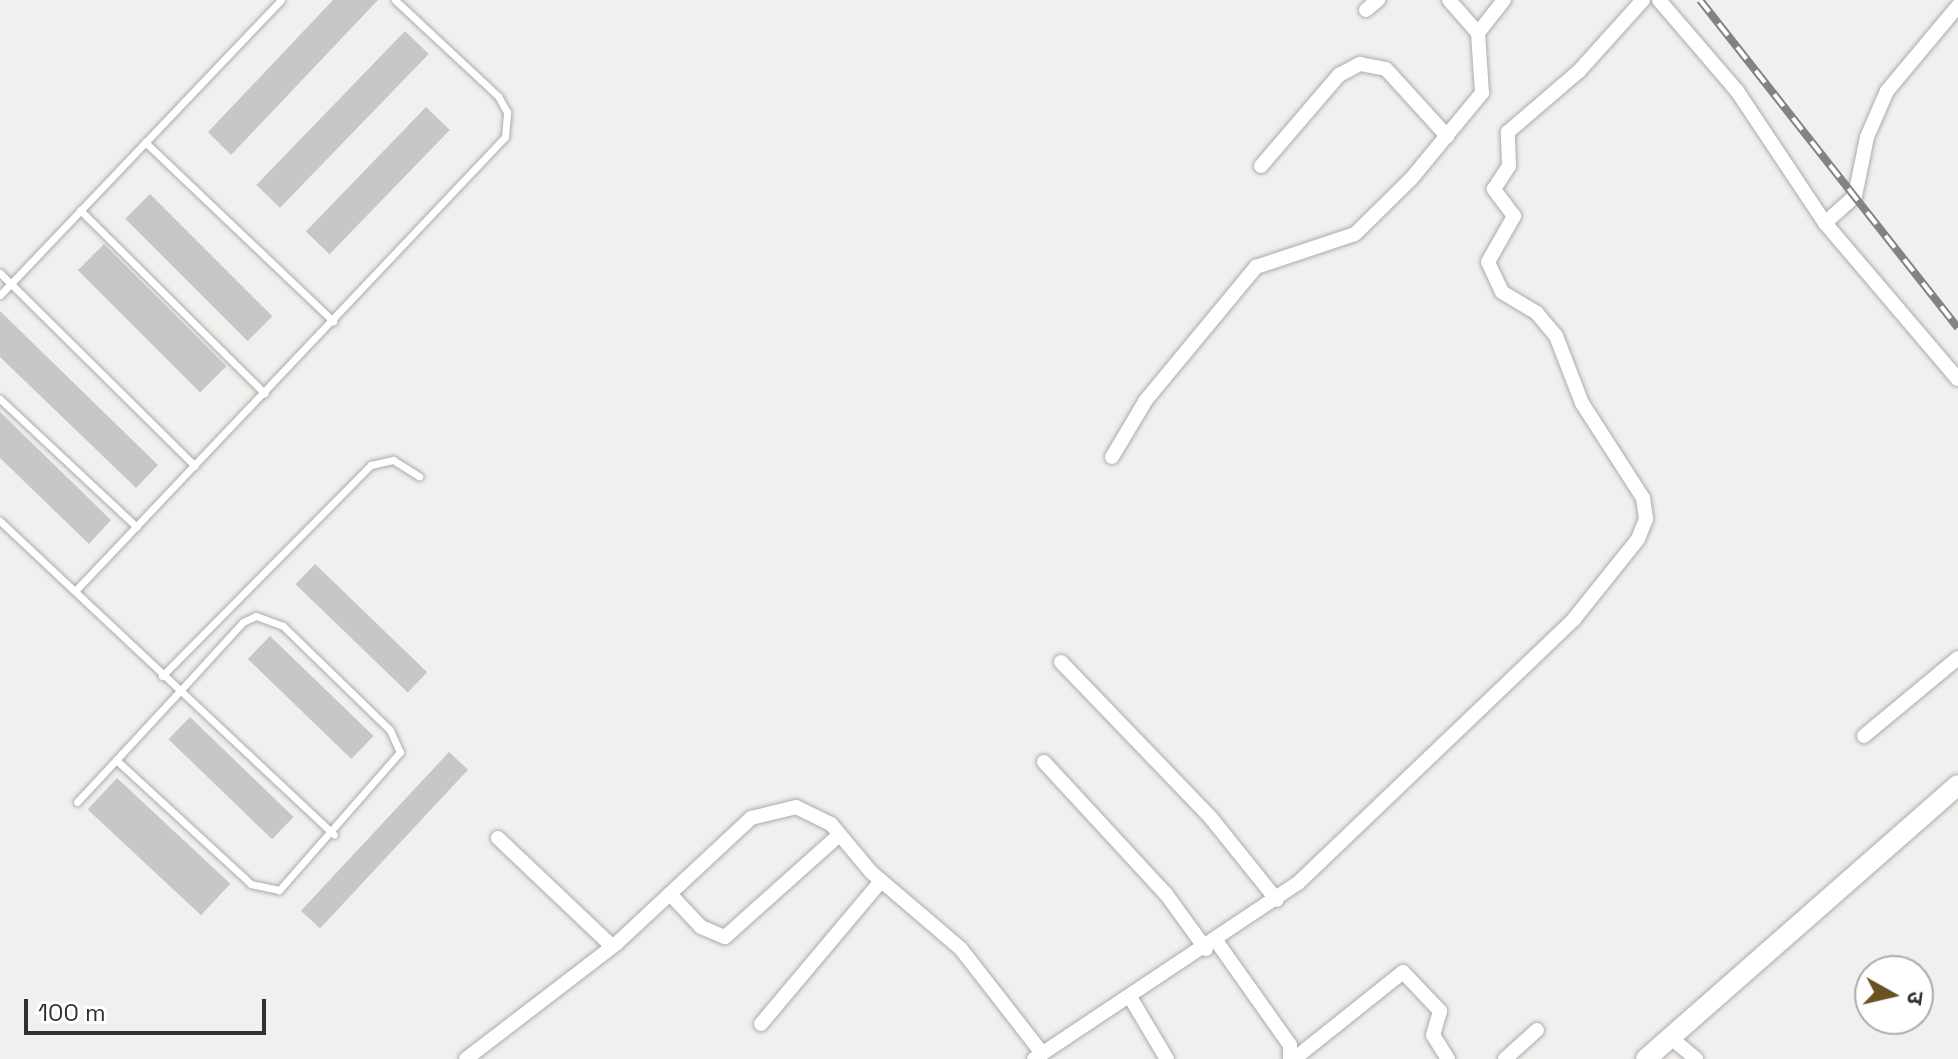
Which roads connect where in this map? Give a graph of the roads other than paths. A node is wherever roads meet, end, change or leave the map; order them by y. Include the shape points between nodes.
1 (281, 0) edge
2 (395, 0) edge
3 (1378, 0) edge
4 (1449, 0) edge
5 (1504, 0) edge
6 (1643, 0) edge
7 (1659, 0) edge
8 (1958, 6) edge
9 (1366, 10) dead end
10 (1478, 33) junction
11 (1447, 136) junction
12 (145, 142) junction
13 (1261, 166) dead end
14 (80, 210) junction
15 (1825, 223) junction
16 (0, 273) edge
17 (10, 284) junction
18 (0, 295) edge
19 (333, 321) junction
20 (1958, 379) edge
21 (264, 393) junction
22 (0, 399) edge
23 (1112, 457) dead end
24 (195, 466) junction
25 (419, 476) dead end
26 (0, 521) edge
27 (137, 527) junction
28 (75, 591) junction
29 (1958, 658) edge
30 (1061, 662) dead end
31 (162, 676) junction
32 (178, 693) junction
33 (1864, 736) dead end
34 (116, 760) junction
35 (1044, 762) dead end
36 (1957, 787) edge
37 (77, 802) dead end
38 (334, 835) junction
39 (839, 835) junction
40 (498, 838) dead end
41 (881, 881) junction
42 (670, 894) junction
43 (1277, 900) junction
44 (1212, 945) junction
45 (612, 946) junction
46 (1130, 997) junction
47 (761, 1024) dead end
48 (1537, 1030) dead end
49 (1670, 1037) junction
50 (1038, 1056) edge
51 (466, 1059) edge
52 (1167, 1059) edge
53 (1292, 1059) edge
54 (1448, 1059) edge
55 (1505, 1059) edge
56 (1646, 1059) edge
57 (1696, 1059) edge

1 - 12 lane
2 - 19 lane via 498,96 508,125 498,147
3 - 9 street
4 - 10 street
5 - 10 street
6 - 43 street via 1579,71 1508,132 1509,166 1494,189 1514,216 1488,262 1502,292 1537,313 1556,336 1582,403 1643,498 1642,529 1574,619
7 - 15 street via 1737,91
8 - 15 street via 1887,91 1867,137 1855,196
10 - 11 street via 1482,93
11 - 13 street via 1386,69 1360,64 1339,75
11 - 23 street via 1355,234 1256,267 1168,371
12 - 14 lane
12 - 19 lane
14 - 17 lane
14 - 21 lane
15 - 20 street
16 - 17 lane
17 - 18 lane
17 - 24 lane
19 - 21 lane
21 - 24 lane
22 - 27 lane
24 - 27 lane
25 - 31 lane via 393,460 371,465
26 - 28 lane
27 - 28 lane
28 - 31 lane
29 - 33 street
30 - 43 street via 1219,827
31 - 32 lane
32 - 34 lane
32 - 38 lane
32 - 38 lane via 243,622 266,616 283,626 399,742 398,762
34 - 37 lane
34 - 38 lane via 229,866 266,891 288,886
35 - 44 street
36 - 49 street
39 - 41 street
39 - 42 street via 819,814 796,807 751,818
39 - 42 street via 725,937 701,927
40 - 45 street
41 - 47 street
41 - 50 street via 961,949
42 - 45 street
43 - 44 street
44 - 46 street
44 - 53 street via 1290,1045
45 - 51 street
46 - 50 street
46 - 52 street
48 - 55 street
49 - 56 street
49 - 57 street
53 - 54 street via 1403,972 1440,1011 1433,1035

